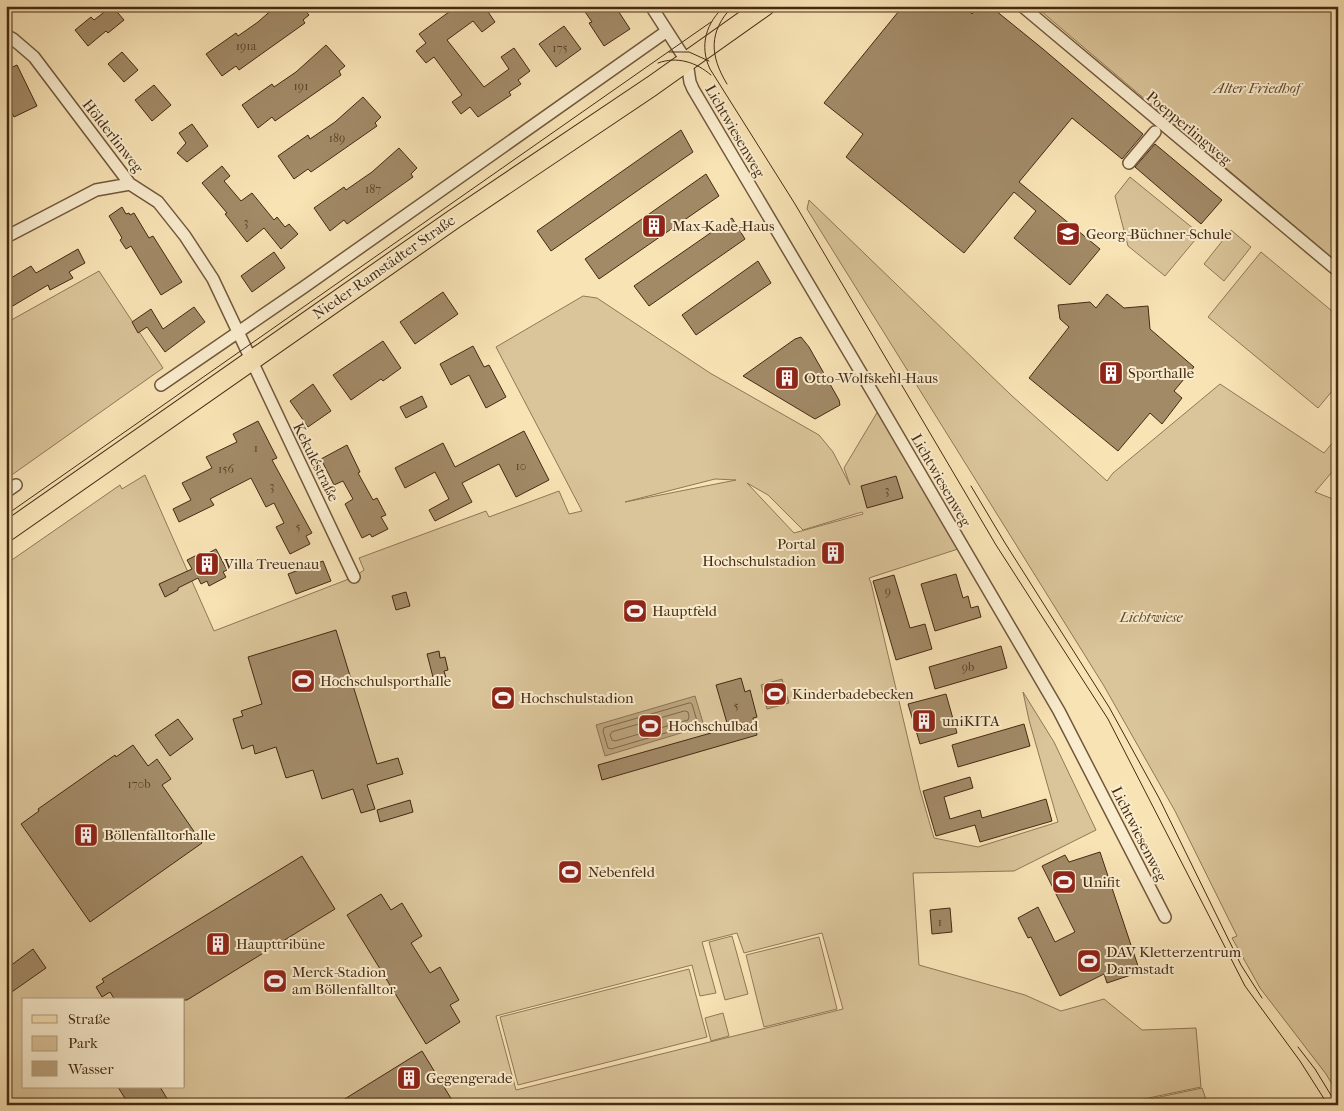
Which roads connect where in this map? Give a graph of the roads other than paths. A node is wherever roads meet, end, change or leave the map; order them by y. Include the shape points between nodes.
1 (651, 6) edge
2 (765, 6) edge
3 (1022, 6) edge
4 (667, 31) junction
5 (6, 35) edge
6 (687, 62) junction
7 (1155, 132) dead end
8 (1129, 163) dead end
9 (130, 184) junction
10 (6, 237) edge
11 (1338, 271) edge
12 (238, 333) junction
13 (251, 361) junction
14 (161, 385) dead end
15 (16, 485) dead end
16 (6, 492) edge
17 (6, 532) edge
18 (354, 577) dead end
19 (1165, 917) dead end

1 - 4 street
2 - 6 main road, Nieder-Ramstädter Straße
3 - 11 street, Poepperlingweg
4 - 6 street
4 - 12 street, Nieder-Ramstädter Straße
5 - 9 street, Hölderlinweg via 34,57
6 - 13 main road, Nieder-Ramstädter Straße via 454,218
6 - 19 street, Lichtwiesenweg via 693,89 1060,711
7 - 8 street
9 - 10 street via 96,190
9 - 12 street, Hölderlinweg via 158,202 185,236 213,279
12 - 13 street, Hölderlinweg
12 - 14 street, Nieder-Ramstädter Straße
13 - 17 main road, Nieder-Ramstädter Straße
13 - 18 street, Kekuléstraße
15 - 16 street

